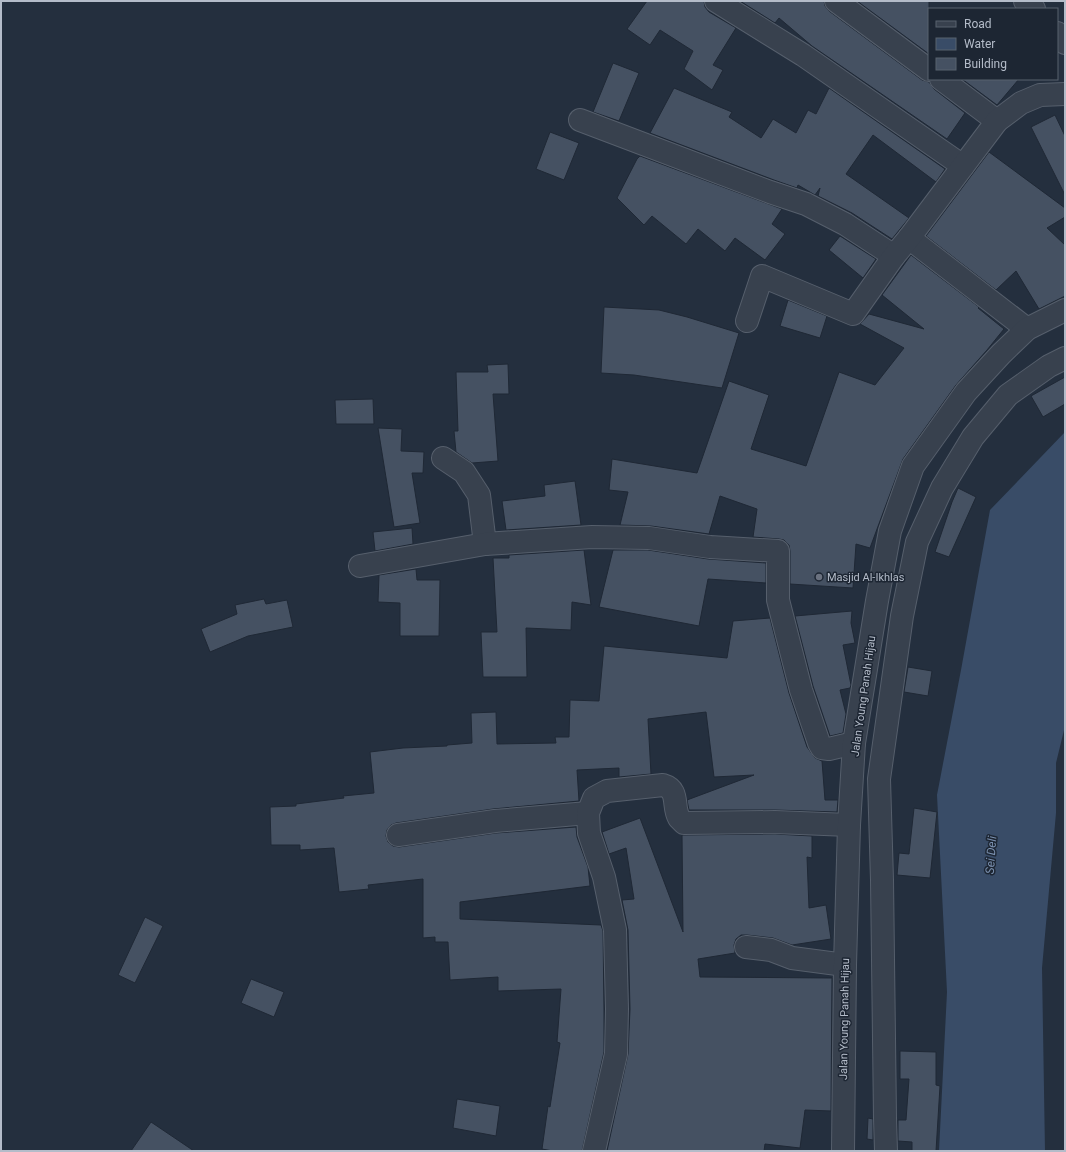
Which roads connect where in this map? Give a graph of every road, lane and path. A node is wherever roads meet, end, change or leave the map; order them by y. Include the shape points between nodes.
1 (716, 1) edge
2 (836, 1) edge
3 (1025, 1) edge
4 (1033, 8) edge
5 (1058, 34) edge
6 (1065, 43) edge
7 (928, 69) edge
8 (942, 80) edge
9 (1065, 94) edge
10 (580, 120) dead end
11 (997, 121) junction
12 (963, 166) junction
13 (909, 238) junction
14 (894, 256) junction
15 (1065, 310) edge
16 (747, 320) dead end
17 (1027, 329) junction
18 (1065, 358) edge
19 (443, 458) dead end
20 (485, 544) junction
21 (360, 566) dead end
22 (854, 743) junction
23 (588, 813) junction
24 (849, 825) junction
25 (398, 835) dead end
26 (746, 947) dead end
27 (844, 965) junction
28 (594, 1151) edge
29 (843, 1151) edge
30 (886, 1151) edge

1 - 12 street via 803,55
2 - 7 street
3 - 4 street
5 - 6 street
8 - 11 street
9 - 11 street via 1040,95 1021,103
10 - 14 street via 806,204 845,224
11 - 12 street
12 - 13 street
13 - 14 street
13 - 17 street
14 - 16 street via 853,314 762,276
15 - 17 street, Jalan Young Panah Hijau
17 - 22 street, Jalan Young Panah Hijau via 966,392 913,466 890,531
18 - 30 street via 1049,366 1008,395 973,436 942,488 917,542 902,616 879,779
19 - 20 street via 464,472 479,496
20 - 21 street
20 - 22 street via 592,537 649,538 710,547 778,551 778,600 801,690 819,743 822,748 829,749
22 - 24 street, Jalan Young Panah Hijau
23 - 24 street via 594,798 607,791 663,785 673,791 679,817 684,823 775,822
23 - 25 street via 495,821
23 - 28 street via 589,833 604,877 615,930 617,1001 616,1054
24 - 27 street, Jalan Young Panah Hijau
26 - 27 street via 771,950 792,958
27 - 29 street, Jalan Young Panah Hijau

